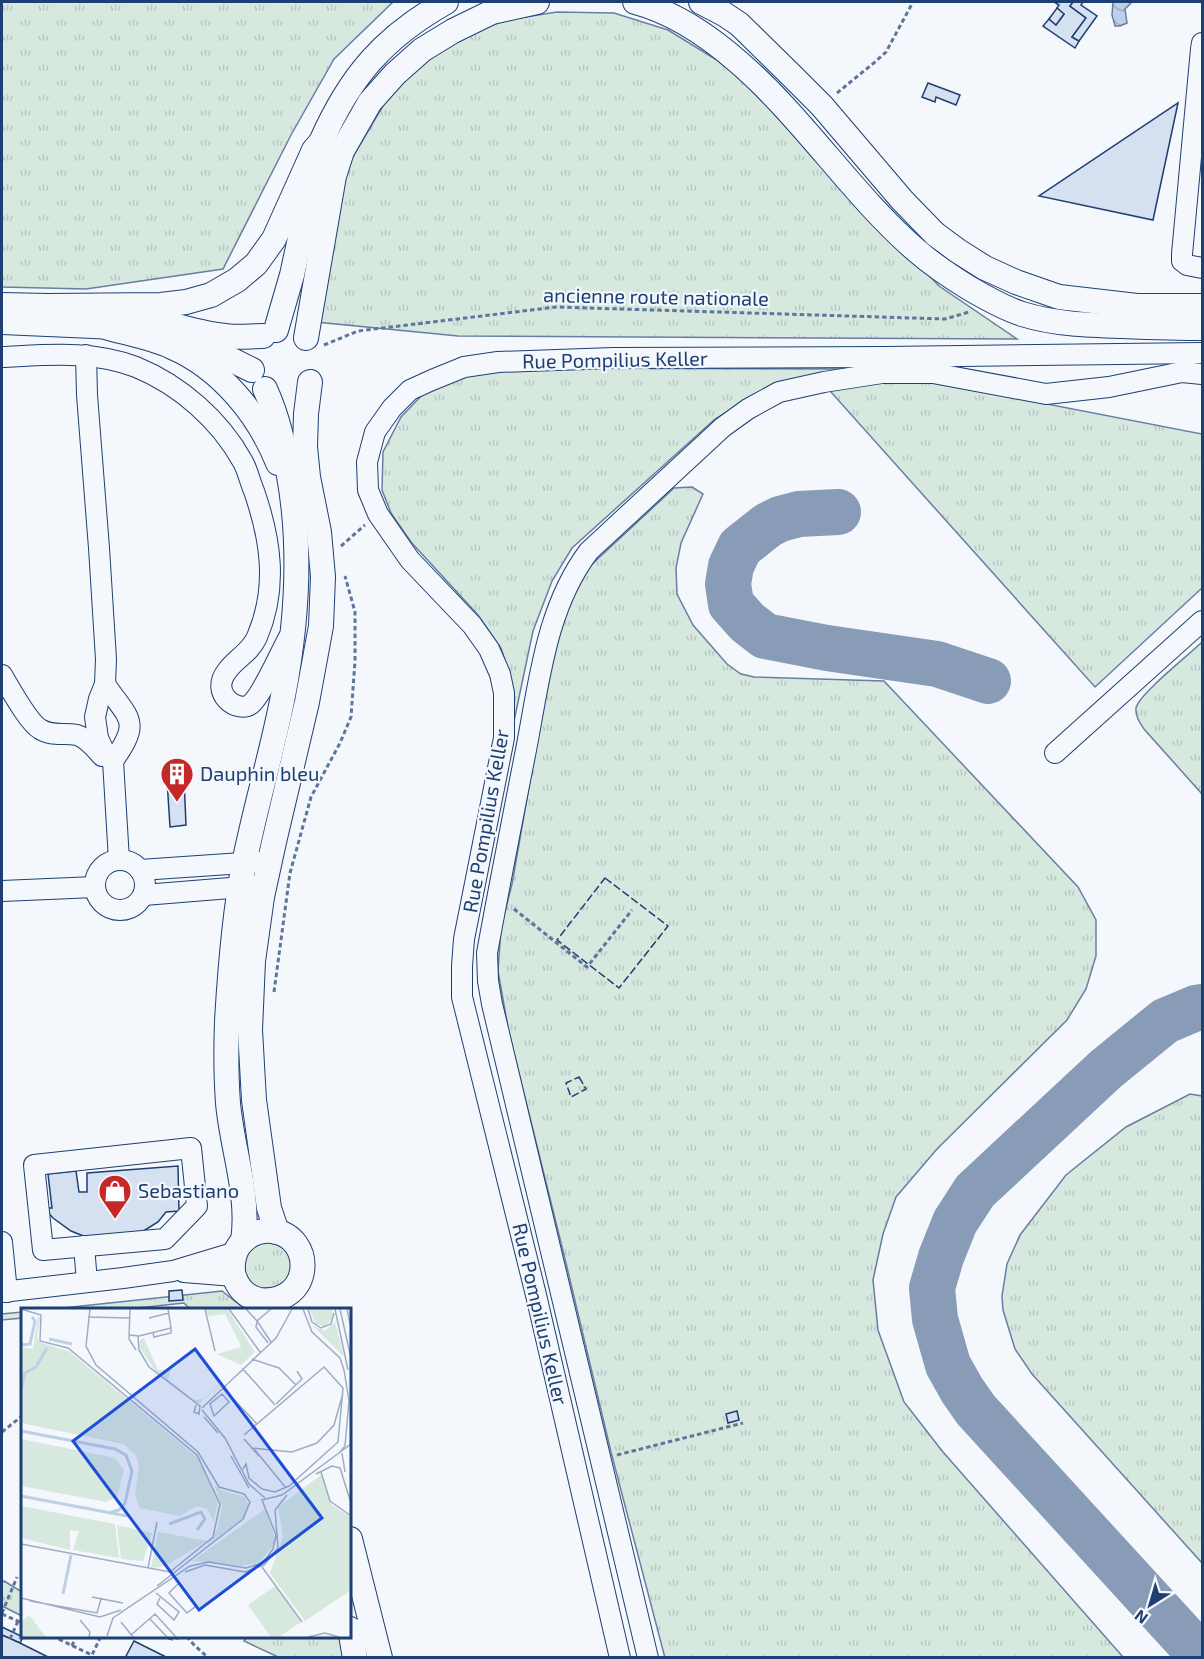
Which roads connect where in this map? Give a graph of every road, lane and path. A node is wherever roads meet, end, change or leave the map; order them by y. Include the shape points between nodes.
1 (446, 2) edge
2 (537, 2) edge
3 (635, 2) edge
4 (701, 2) edge
5 (913, 2) edge
6 (1203, 43) edge
7 (822, 106) junction
8 (321, 142) junction
9 (1203, 268) edge
10 (1001, 304) junction
11 (2, 305) edge
12 (48, 306) junction
13 (1203, 306) edge
14 (2, 322) edge
15 (102, 326) junction
16 (1203, 328) edge
17 (270, 333) junction
18 (1203, 353) edge
19 (86, 355) junction
20 (2, 357) edge
21 (313, 358) junction
22 (1203, 374) edge
23 (258, 380) junction
24 (294, 504) junction
25 (378, 514) junction
26 (340, 548) dead end
27 (342, 567) dead end
28 (1203, 621) edge
29 (294, 626) junction
30 (2, 675) edge
31 (105, 684) junction
32 (1055, 753) dead end
33 (113, 767) junction
34 (119, 860) junction
35 (270, 861) junction
36 (244, 863) junction
37 (140, 870) junction
38 (265, 885) junction
39 (95, 886) junction
40 (240, 887) junction
41 (2, 891) edge
42 (144, 895) junction
43 (498, 896) junction
44 (632, 910) dead end
45 (274, 994) dead end
46 (277, 1232) junction
47 (2, 1242) edge
48 (84, 1246) junction
49 (239, 1247) junction
50 (173, 1270) junction
51 (234, 1276) junction
52 (87, 1282) junction
53 (4, 1292) edge
54 (295, 1299) edge
55 (261, 1305) edge
56 (21, 1417) edge
57 (743, 1423) dead end
58 (2, 1432) edge
59 (601, 1459) junction
60 (351, 1543) edge
61 (17, 1577) dead end
62 (2, 1614) edge
63 (21, 1622) edge
64 (351, 1634) edge
65 (56, 1638) edge
66 (75, 1638) edge
67 (100, 1638) edge
68 (188, 1638) edge
69 (10, 1639) dead end
70 (72, 1646) junction
71 (208, 1658) edge
72 (356, 1658) edge
73 (380, 1658) edge
74 (620, 1658) edge
75 (648, 1658) edge

1 - 8 main road via 422,15 373,57 347,90
2 - 21 main road via 492,12 453,31 422,50 370,102 342,151 334,176
3 - 10 main road via 674,17 713,40 762,83 888,224 918,252 952,277
4 - 7 main road via 739,24
5 - 7 path via 886,52
6 - 9 street via 1182,261
7 - 13 main road via 935,234 985,268 1059,297 1137,306
8 - 12 main road via 274,239 256,264 237,280 211,295 186,302
8 - 17 main road via 292,275
10 - 16 main road via 1022,314 1076,324
10 - 21 path, ancienne route nationale via 945,319 556,307 358,331
11 - 12 main road
12 - 17 main road via 132,315 226,337
14 - 15 main road
15 - 23 main road via 162,333 212,350
15 - 24 main road via 171,346 220,377 264,435
17 - 21 main road via 292,330
17 - 23 main road via 255,346 251,357
18 - 25 street, Rue Pompilius Keller via 613,358 464,367 410,390 375,432 367,462 368,490
19 - 20 street
19 - 29 street via 136,367 170,383 217,426 243,462 265,527 269,589 256,639 221,680 222,694 228,701 247,706 252,703
19 - 31 street
21 - 23 main road via 297,392 273,393
21 - 35 main road via 305,447 319,532 323,577 321,626 308,702
22 - 43 street via 1182,372 1109,387 1046,394 933,373 882,372 779,392 723,427 589,551 566,588 547,643
23 - 24 main road via 276,413
24 - 29 main road
25 - 26 path
25 - 74 street, Rue Pompilius Keller via 410,560 472,626 489,649 500,674 504,738 464,939 462,997
27 - 45 path via 356,612 351,717 311,797 290,873
28 - 32 street
29 - 36 main road via 283,696
30 - 33 street via 34,725 48,733 81,737
31 - 33 street via 95,717 96,728
31 - 33 street via 125,710 130,731
33 - 34 street
34 - 37 street
34 - 39 street via 101,868
35 - 36 street
35 - 38 main road
36 - 37 street
36 - 40 main road
37 - 42 street via 146,886
38 - 40 street
38 - 46 main road via 253,961 250,1030 254,1100 269,1208
39 - 41 street
39 - 42 street via 103,904 112,909 130,908
40 - 42 street
40 - 49 main road via 227,1031 228,1103 245,1212
43 - 44 path via 587,967
43 - 59 street via 486,953 492,1004
46 - 49 main road via 259,1232
46 - 54 main road via 294,1243 303,1261
47 - 53 street
48 - 48 street via 165,1239 197,1206 191,1148 34,1165 43,1250
48 - 52 street
49 - 50 street
49 - 51 main road via 232,1268
50 - 51 street
50 - 52 street
51 - 55 main road via 243,1291
52 - 53 street
54 - 55 main road via 287,1295
56 - 58 path
57 - 59 path
59 - 75 street
60 - 73 main road
61 - 62 path
62 - 63 path
63 - 69 path
64 - 72 main road
65 - 70 path
66 - 70 path
67 - 70 path via 92,1655
68 - 71 path

